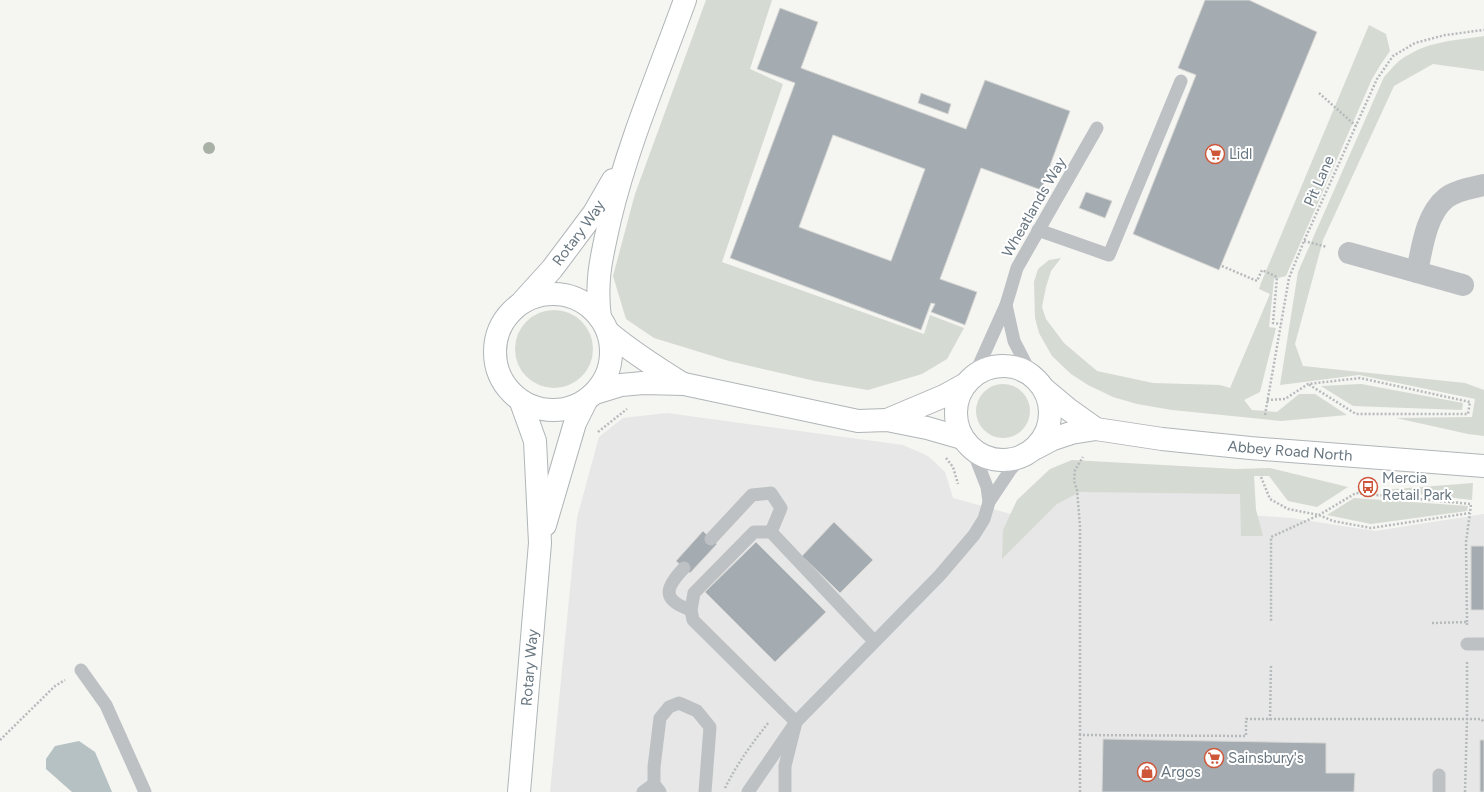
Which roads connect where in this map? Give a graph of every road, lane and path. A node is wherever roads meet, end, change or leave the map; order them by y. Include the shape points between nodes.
1 (686, 0) edge
2 (1484, 30) edge
3 (1181, 81) dead end
4 (1319, 93) dead end
5 (1356, 126) junction
6 (1096, 128) dead end
7 (628, 155) junction
8 (1484, 185) edge
9 (1038, 230) junction
10 (1349, 253) dead end
11 (1222, 266) dead end
12 (1417, 272) junction
13 (1464, 285) dead end
14 (520, 304) junction
15 (1006, 305) junction
16 (1281, 324) junction
17 (604, 325) junction
18 (970, 379) junction
19 (1037, 381) junction
20 (684, 384) junction
21 (1308, 384) junction
22 (590, 397) junction
23 (1267, 400) junction
24 (521, 402) junction
25 (629, 407) dead end
26 (1265, 416) dead end
27 (887, 420) junction
28 (1096, 429) junction
29 (594, 436) dead end
30 (967, 445) junction
31 (1029, 452) junction
32 (942, 455) dead end
33 (1083, 457) dead end
34 (1484, 466) edge
35 (1261, 477) dead end
36 (958, 484) dead end
37 (989, 502) junction
38 (1470, 513) junction
39 (1319, 515) junction
40 (771, 532) junction
41 (711, 539) dead end
42 (540, 543) junction
43 (684, 568) dead end
44 (691, 610) junction
45 (1271, 622) dead end
46 (1467, 622) junction
47 (1432, 623) dead end
48 (874, 641) junction
49 (1467, 644) junction
50 (1484, 644) edge
51 (1271, 665) dead end
52 (81, 670) joint
53 (781, 707) junction
54 (1467, 719) junction
55 (1270, 720) junction
56 (796, 722) junction
57 (1484, 722) edge
58 (1080, 735) junction
59 (0, 740) edge
60 (1439, 775) dead end
61 (657, 788) edge
62 (145, 792) edge
63 (519, 792) edge
64 (643, 792) edge
65 (704, 792) edge
66 (723, 792) edge
67 (748, 792) edge
68 (785, 792) edge
69 (1080, 792) edge
70 (1439, 792) edge
71 (1465, 792) edge

1 - 7 street, Rotary Way
2 - 5 path, Pit Lane via 1446,35 1415,43 1393,56 1377,80
3 - 9 lane via 1109,255
4 - 5 path
5 - 16 path, Pit Lane via 1289,278
6 - 9 lane, Wheatlands Way
7 - 14 street, Rotary Way via 594,213 552,269
7 - 17 street, Rotary Way via 598,273 597,298
8 - 12 street via 1463,190 1446,198 1431,216
9 - 15 lane, Wheatlands Way via 1017,268
10 - 12 street
11 - 16 path via 1257,281 1262,270 1277,277 1273,323
12 - 13 street
14 - 17 street via 536,296 554,294 572,297 587,305
14 - 24 street via 504,320 495,342 496,365 504,386
15 - 18 lane, Wheatlands Way
15 - 19 lane, Wheatlands Way via 1014,341
16 - 23 path, Pit Lane
17 - 20 street via 649,363
17 - 22 street via 611,348 610,364 605,380
18 - 19 street via 991,367 1008,366 1024,370
18 - 27 street via 944,396
18 - 30 street via 956,400 954,416
19 - 28 street, Abbey Road North via 1068,409
19 - 31 street via 1047,396 1050,415 1047,432
20 - 22 street via 621,385
20 - 27 street via 858,421
21 - 21 path via 1356,414 1468,414 1470,402 1360,378
21 - 23 path via 1285,399
22 - 24 street via 565,410 542,410
22 - 42 street, Rotary Way via 575,423
23 - 26 path, Pit Lane
24 - 42 street, Rotary Way via 535,440
25 - 29 path
27 - 30 street via 927,428
28 - 31 street, Abbey Road North via 1053,439
28 - 34 street, Abbey Road North via 1250,448
30 - 31 street via 990,460 1007,461
30 - 37 lane via 987,487
31 - 37 lane via 1011,469
32 - 36 path via 953,467
33 - 58 path via 1075,470 1074,481 1080,526
35 - 39 path via 1270,499 1288,509
37 - 48 lane via 984,519 974,535 940,575
38 - 39 path via 1371,528 1333,521
38 - 39 path via 1471,504 1356,493
38 - 46 path via 1466,542
39 - 45 path via 1271,537
40 - 41 lane via 781,508 771,493 752,495
40 - 44 lane via 754,532 694,593
40 - 48 lane
42 - 63 street, Rotary Way
43 - 44 lane via 672,580 669,592 674,603
44 - 53 lane via 693,620
46 - 47 path
46 - 49 path
48 - 56 lane
49 - 50 lane
49 - 54 path
51 - 55 path
52 - 59 path via 55,686
52 - 62 lane via 106,705
53 - 56 lane
53 - 66 path via 752,743
54 - 55 path
54 - 57 path via 1481,719
54 - 71 path
55 - 58 path via 1246,719 1246,736
56 - 67 lane
56 - 68 lane via 785,766
58 - 69 path
60 - 70 lane
61 - 64 lane
61 - 65 lane via 654,767 660,718 669,707 679,704 697,711 710,727

